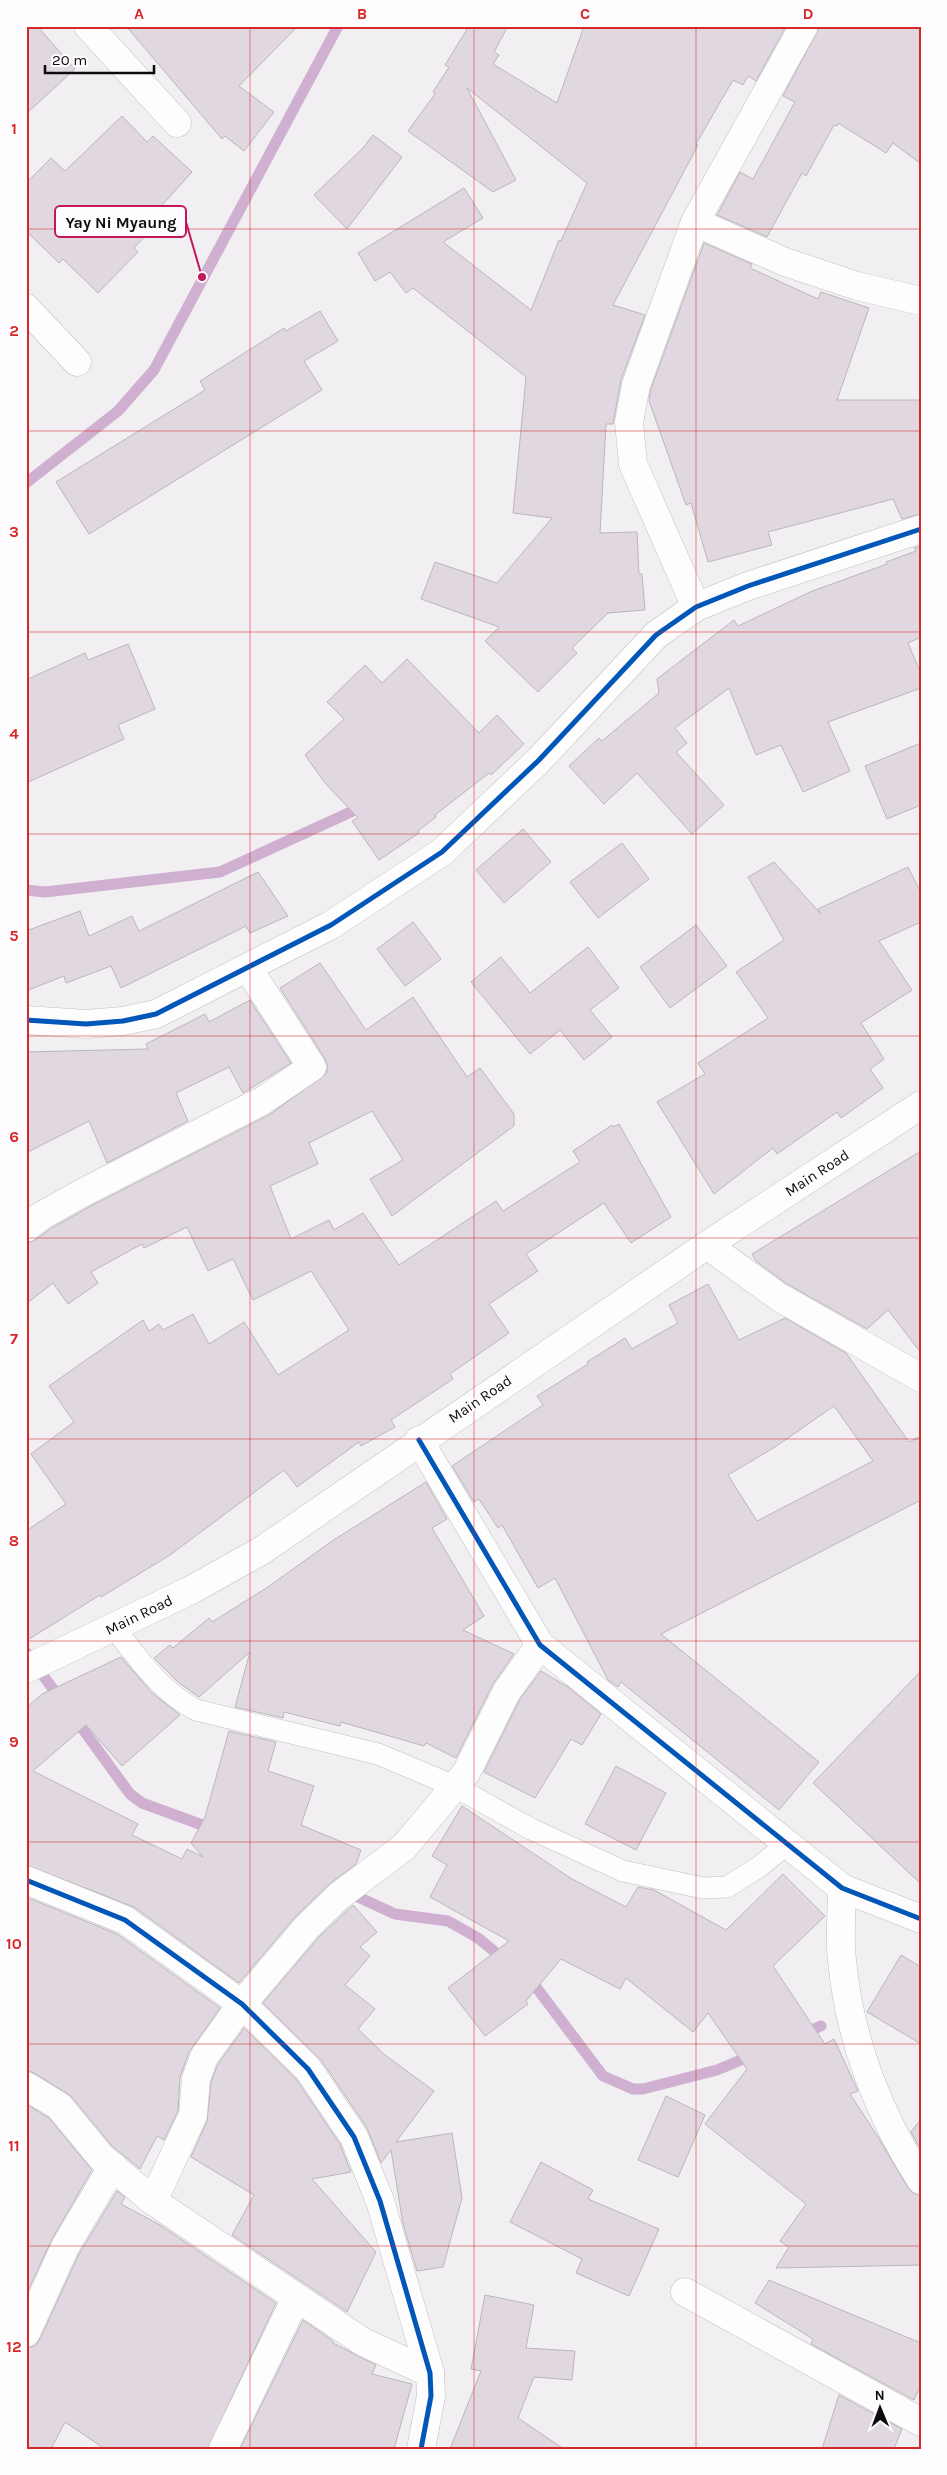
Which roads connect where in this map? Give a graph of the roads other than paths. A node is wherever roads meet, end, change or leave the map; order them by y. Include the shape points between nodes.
1 (88, 26) edge
2 (804, 26) edge
3 (177, 123) dead end
4 (694, 222) junction
5 (921, 301) edge
6 (26, 308) edge
7 (77, 362) dead end
8 (921, 529) edge
9 (696, 607) junction
10 (248, 968) junction
11 (26, 1020) edge
12 (921, 1105) edge
13 (31, 1215) edge
14 (707, 1245) junction
15 (921, 1378) edge
16 (419, 1440) junction
17 (113, 1627) junction
18 (540, 1645) junction
19 (26, 1669) edge
20 (454, 1786) junction
21 (787, 1844) junction
22 (26, 1880) edge
23 (842, 1888) junction
24 (921, 1919) edge
25 (242, 2004) junction
26 (26, 2086) edge
27 (113, 2166) junction
28 (921, 2180) edge
29 (153, 2202) junction
30 (685, 2292) dead end
31 (296, 2298) junction
32 (26, 2332) edge
33 (430, 2373) junction
34 (921, 2422) edge
35 (223, 2449) edge
36 (421, 2449) edge

1 - 3 street
2 - 4 street
4 - 5 street via 785,262 857,286
4 - 9 street via 636,385 629,422 633,464
6 - 7 street
8 - 9 street via 748,586
9 - 10 street via 656,635 539,760 442,852 331,926
10 - 11 street via 156,1014 86,1024
10 - 13 street via 312,1067 262,1101
12 - 14 street, Main Road
14 - 15 street via 779,1297
14 - 16 street, Main Road
16 - 17 street, Main Road via 260,1551 191,1590
16 - 18 street
17 - 19 street, Main Road
17 - 20 lane via 160,1686 196,1710 378,1754
18 - 20 street via 507,1691 466,1772
18 - 21 street
20 - 21 lane via 531,1829 623,1871 702,1888 727,1887
20 - 25 street via 404,1847 339,1896 306,1927
21 - 23 street
22 - 25 street via 125,1920
23 - 24 street
23 - 28 street via 841,1958 847,2005 880,2107 898,2145
25 - 29 street via 204,2057 196,2078 193,2115
25 - 33 street via 308,2069 354,2138 380,2201
26 - 27 street via 59,2106 101,2157
27 - 29 street
27 - 32 street via 65,2247
29 - 31 street
30 - 34 street
31 - 33 street via 363,2342
31 - 35 street
33 - 36 street via 431,2396

